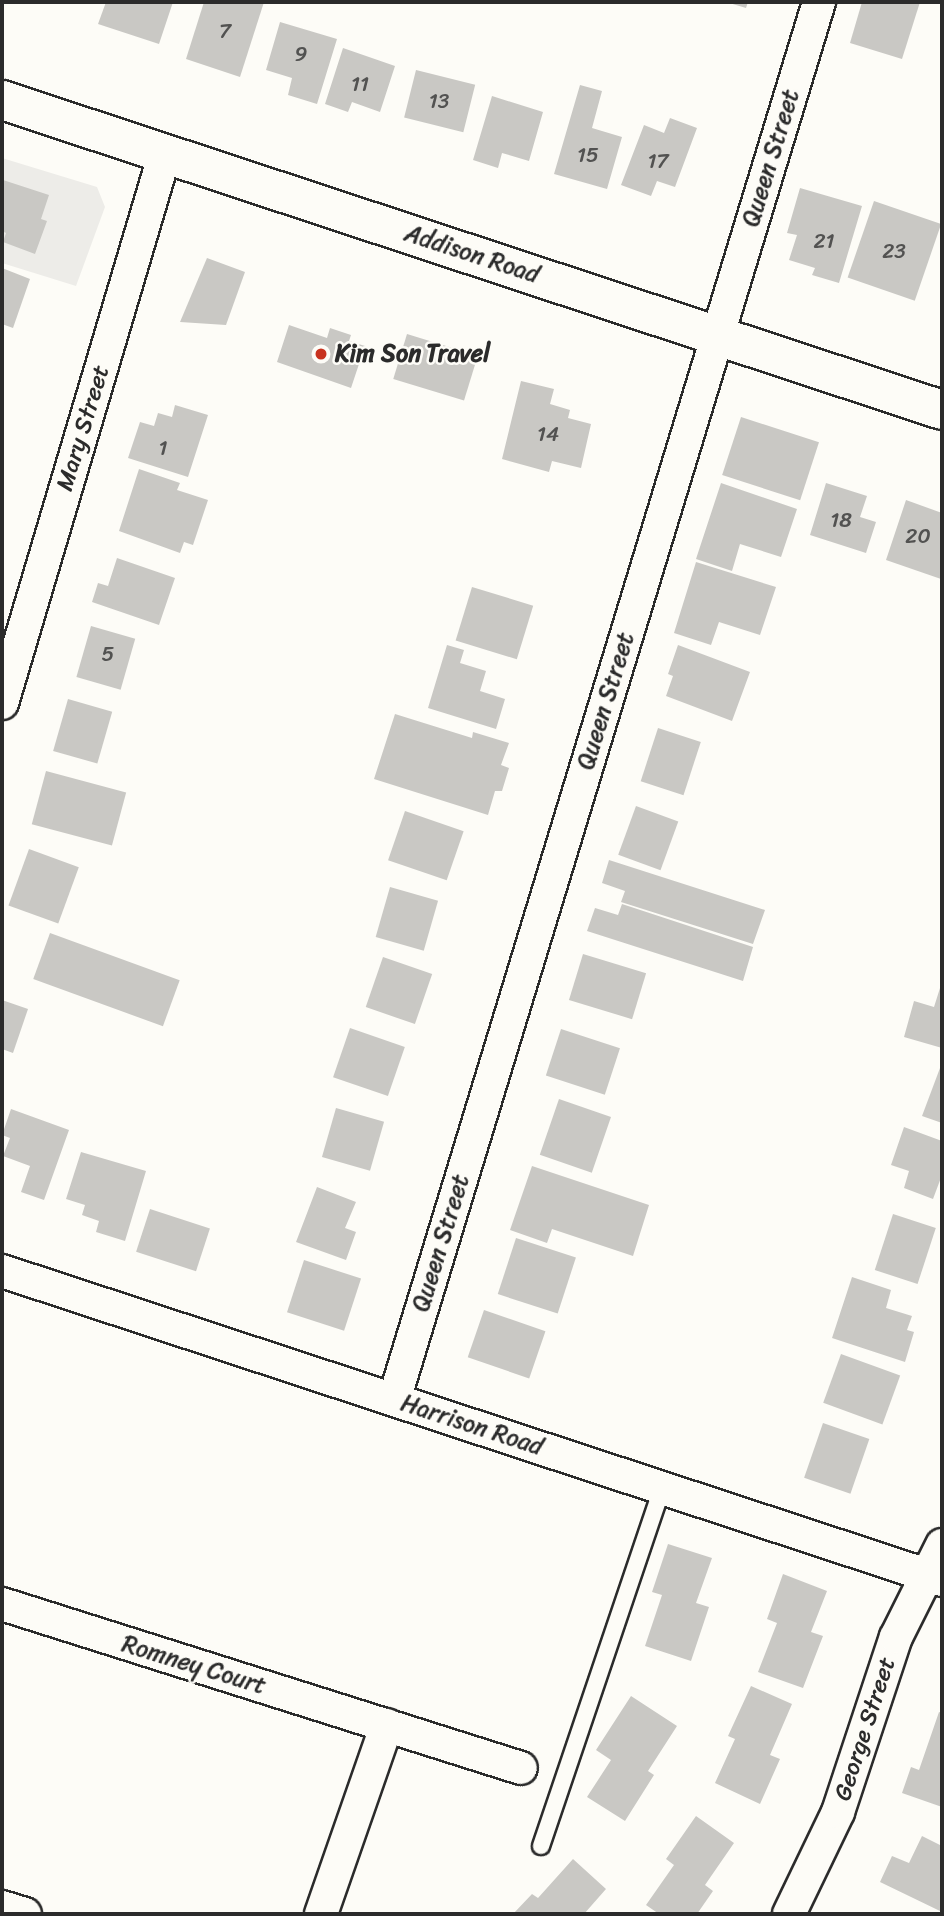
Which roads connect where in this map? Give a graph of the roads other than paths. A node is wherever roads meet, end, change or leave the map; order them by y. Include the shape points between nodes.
1 (819, 2) edge
2 (2, 100) edge
3 (165, 153) junction
4 (717, 335) junction
5 (942, 410) edge
6 (3, 691) edge
7 (2, 1271) edge
8 (394, 1399) junction
9 (662, 1488) junction
10 (942, 1545) edge
11 (936, 1578) edge
12 (2, 1604) edge
13 (387, 1725) junction
14 (522, 1768) dead end
15 (541, 1846) dead end
16 (2, 1907) edge
17 (24, 1914) edge
18 (321, 1914) edge
19 (789, 1914) edge

1 - 4 street, Queen Street
2 - 3 main road, Addison Road
3 - 4 main road, Addison Road
3 - 6 street, Mary Street
4 - 5 main road, Addison Road
4 - 8 street, Queen Street
7 - 8 street, Harrison Road
8 - 9 street, Harrison Road
9 - 11 street, Harrison Road
9 - 15 lane
10 - 11 street, George Street
11 - 19 street, George Street via 896,1637 838,1812
12 - 13 street, Romney Court
13 - 14 street, Romney Court
13 - 18 street
16 - 17 street

